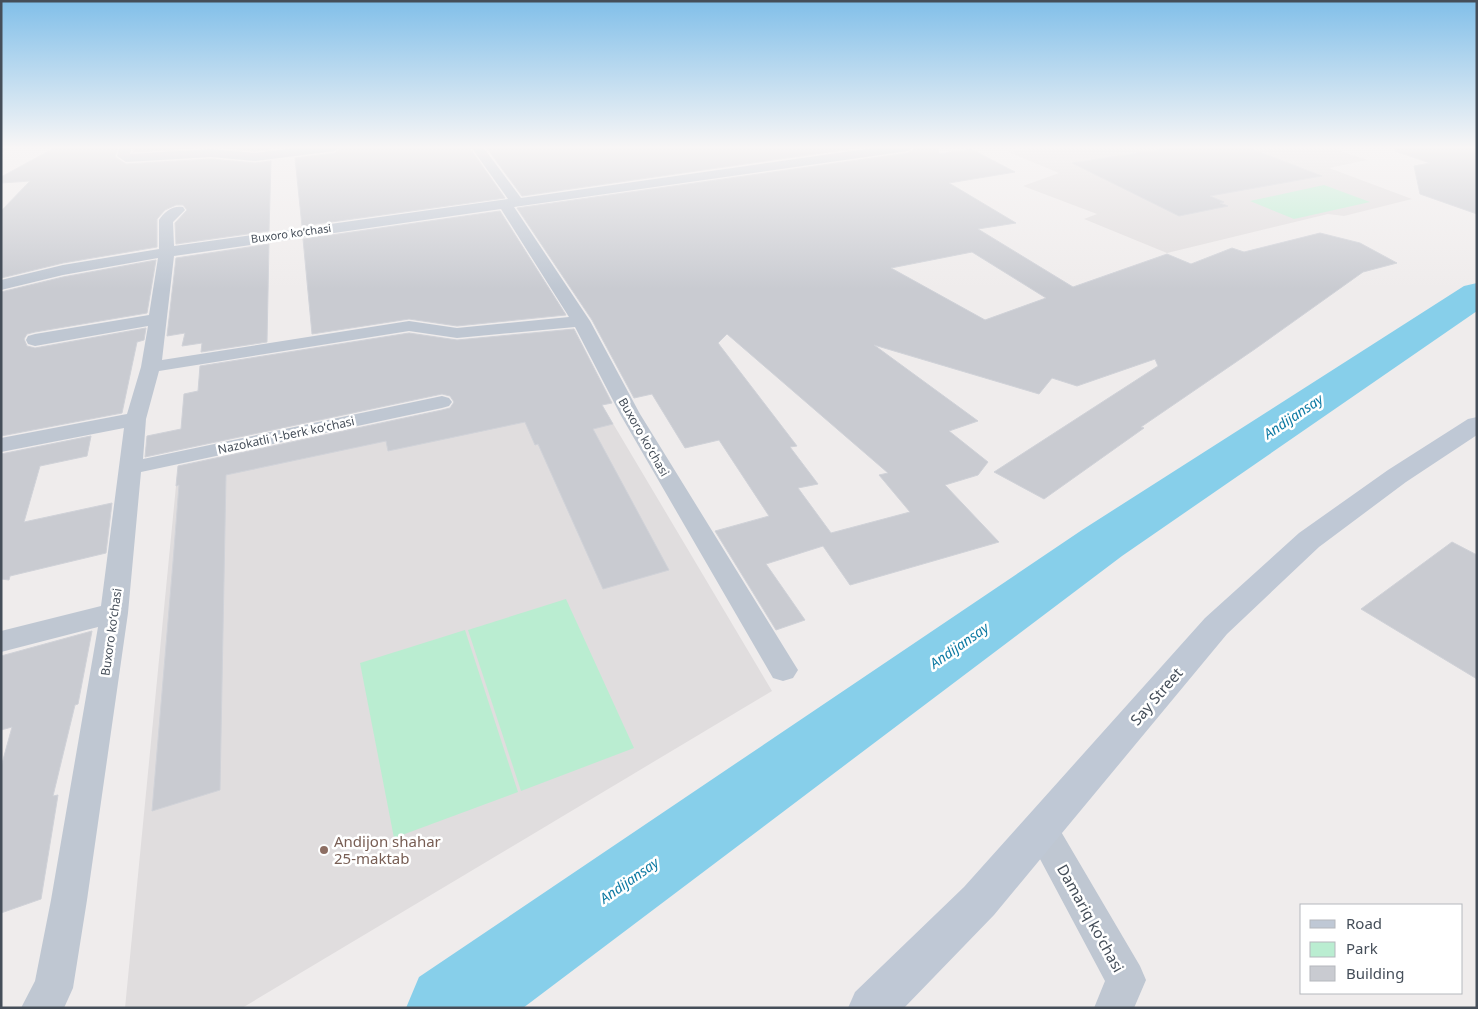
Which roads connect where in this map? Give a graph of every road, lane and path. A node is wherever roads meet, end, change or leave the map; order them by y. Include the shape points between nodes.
1 (506, 194) edge
2 (574, 194) edge
3 (511, 203) junction
4 (178, 210) dead end
5 (167, 252) junction
6 (1, 285) edge
7 (157, 319) junction
8 (581, 321) junction
9 (35, 340) dead end
10 (151, 367) junction
11 (442, 402) dead end
12 (136, 419) junction
13 (1477, 424) edge
14 (1, 445) edge
15 (130, 468) junction
16 (114, 613) junction
17 (1, 642) edge
18 (783, 670) dead end
19 (1041, 829) junction
20 (41, 1008) edge
21 (871, 1008) edge
22 (1114, 1008) edge

1 - 3 street
2 - 3 street, Buxoro koʻchasi
3 - 5 street, Buxoro koʻchasi
3 - 8 street, Buxoro koʻchasi
4 - 5 street via 164,224
5 - 6 street, Buxoro koʻchasi via 63,270
5 - 7 street, Buxoro koʻchasi
7 - 9 street
7 - 10 street, Buxoro koʻchasi
8 - 10 street via 457,333 409,326
8 - 18 street, Buxoro koʻchasi via 630,414
10 - 12 street, Buxoro koʻchasi
11 - 15 street, Nazokatli 1-berk koʻchasi
12 - 14 street
12 - 15 street, Buxoro koʻchasi
13 - 19 main road, Say Street via 1308,540 1216,626
15 - 16 street, Buxoro koʻchasi
16 - 17 street
16 - 20 street, Buxoro koʻchasi via 53,988
19 - 21 main road, Say Street via 979,901
19 - 22 street, Damariq koʻchasi via 1126,980

